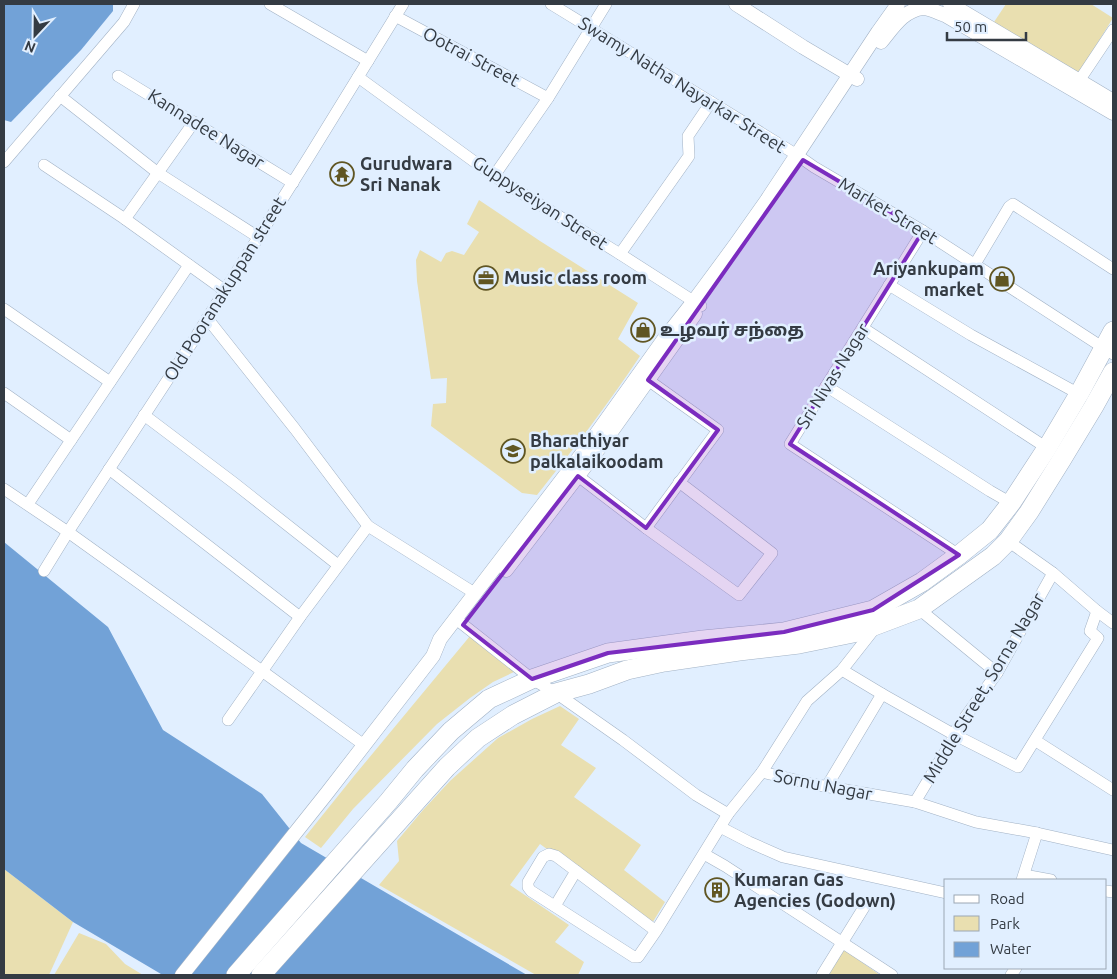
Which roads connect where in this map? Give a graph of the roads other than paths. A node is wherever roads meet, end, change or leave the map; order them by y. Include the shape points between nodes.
1 (134, 4) edge
2 (270, 4) edge
3 (402, 4) edge
4 (551, 4) edge
5 (606, 4) edge
6 (736, 4) edge
7 (898, 4) edge
8 (950, 4) edge
9 (395, 16) junction
10 (591, 29) junction
11 (1113, 30) edge
12 (368, 61) junction
13 (118, 76) dead end
14 (358, 76) junction
15 (854, 77) junction
16 (1079, 82) junction
17 (60, 96) junction
18 (548, 98) junction
19 (1113, 101) edge
20 (711, 102) junction
21 (1113, 113) edge
22 (194, 122) junction
23 (805, 161) junction
24 (4, 162) edge
25 (44, 165) dead end
26 (158, 173) junction
27 (494, 176) junction
28 (292, 182) junction
29 (125, 219) junction
30 (922, 231) junction
31 (258, 237) junction
32 (620, 254) junction
33 (975, 264) junction
34 (189, 265) junction
35 (1113, 269) edge
36 (889, 285) junction
37 (224, 290) junction
38 (697, 304) junction
39 (4, 310) edge
40 (206, 318) junction
41 (862, 328) junction
42 (1113, 330) edge
43 (1109, 350) edge
44 (1113, 372) edge
45 (648, 380) junction
46 (110, 382) junction
47 (826, 386) junction
48 (4, 393) edge
49 (1079, 394) junction
50 (144, 415) junction
51 (71, 440) junction
52 (1046, 448) junction
53 (109, 469) junction
54 (578, 476) junction
55 (680, 482) junction
56 (4, 489) edge
57 (1011, 503) junction
58 (28, 504) junction
59 (368, 526) junction
60 (646, 528) junction
61 (68, 532) junction
62 (1008, 541) junction
63 (959, 555) junction
64 (338, 566) junction
65 (44, 572) dead end
66 (1053, 573) junction
67 (476, 594) junction
68 (919, 609) junction
69 (1097, 611) junction
70 (300, 617) junction
71 (459, 622) junction
72 (877, 624) junction
73 (1113, 624) edge
74 (842, 670) junction
75 (262, 671) junction
76 (997, 673) junction
77 (532, 679) junction
78 (556, 693) junction
79 (882, 694) junction
80 (228, 720) dead end
81 (953, 734) junction
82 (1036, 740) junction
83 (364, 745) junction
84 (762, 772) junction
85 (827, 786) junction
86 (1113, 790) edge
87 (915, 802) junction
88 (728, 814) junction
89 (720, 827) junction
90 (1036, 833) junction
91 (1113, 850) edge
92 (704, 854) junction
93 (576, 871) junction
94 (1023, 878) edge
95 (1037, 879) edge
96 (944, 893) edge
97 (866, 904) dead end
98 (554, 906) junction
99 (656, 931) junction
100 (842, 943) junction
101 (182, 975) edge
102 (236, 975) edge
103 (261, 975) edge
104 (822, 975) edge
105 (892, 975) edge

1 - 17 street via 124,22
2 - 12 street
3 - 9 street, Old Pooranakuppan street
4 - 10 street, Swamy Natha Nayarkar Street
5 - 10 street
6 - 15 street
7 - 15 street
8 - 16 street
9 - 12 street, Old Pooranakuppan street
9 - 18 street, Ootrai Street
10 - 18 street
10 - 20 street, Swamy Natha Nayarkar Street
11 - 16 street
12 - 14 street, Old Pooranakuppan street
13 - 22 street, Kannadee Nagar
14 - 27 street, Guppyseiyan Street
14 - 28 street, Old Pooranakuppan street
15 - 21 street via 898,22 909,12 924,8 945,15
15 - 23 street
16 - 19 street
17 - 24 street
17 - 26 street
18 - 27 street
20 - 23 street, Swamy Natha Nayarkar Street
20 - 32 street via 688,136 689,156
22 - 26 street
22 - 28 street, Kannadee Nagar
23 - 30 street, Market Street
23 - 38 street
25 - 29 street
26 - 29 street
26 - 31 street
27 - 32 street, Guppyseiyan Street
28 - 31 street, Old Pooranakuppan street
29 - 34 street
30 - 33 street, Market Street
30 - 36 street, Sri Nivas Nagar
31 - 37 street, Old Pooranakuppan street
32 - 38 street, Guppyseiyan Street
33 - 35 street via 1013,204
33 - 43 street, Market Street
34 - 37 street
34 - 46 street
36 - 41 street, Sri Nivas Nagar
36 - 49 street via 971,335
37 - 40 street, Old Pooranakuppan street
38 - 45 street
38 - 67 street via 664,339
39 - 46 street
40 - 50 street, Old Pooranakuppan street
40 - 59 street
41 - 47 street, Sri Nivas Nagar
41 - 52 street
42 - 43 highway
43 - 49 highway
44 - 62 highway via 1058,466
45 - 54 street
45 - 55 street via 718,430
46 - 51 street
47 - 57 street
47 - 63 street, Sri Nivas Nagar via 790,444
48 - 51 street
49 - 52 highway
50 - 53 street, Old Pooranakuppan street
50 - 64 street
51 - 58 street
52 - 57 highway
53 - 61 street, Old Pooranakuppan street
53 - 70 street
54 - 60 street
54 - 71 street
55 - 60 street
55 - 60 street via 772,552 739,595
56 - 58 street
57 - 63 highway via 990,530
58 - 61 street
59 - 64 street
59 - 67 street
61 - 65 street, Old Pooranakuppan street
61 - 75 street
62 - 66 street
62 - 68 highway via 993,556
63 - 77 highway via 922,582 873,610 784,632 608,653
64 - 70 street
66 - 69 street
66 - 76 street, Middle Street, Sorna Nagar
67 - 71 street
68 - 72 highway
68 - 76 street
69 - 73 street
69 - 82 street via 1090,631 1098,638
70 - 75 street
71 - 77 street
71 - 83 street via 444,649 433,656
72 - 74 street
72 - 78 highway via 858,632 799,644 664,662 627,670
74 - 79 street
74 - 84 street via 808,701
75 - 80 street
75 - 83 street
76 - 81 street, Middle Street, Sorna Nagar
77 - 78 street
77 - 102 highway via 489,700 451,731
78 - 88 street via 696,795
78 - 103 highway via 513,714 478,738 447,767
79 - 81 street
79 - 85 street
81 - 82 street via 1018,767
81 - 87 street, Middle Street, Sorna Nagar
82 - 86 street
83 - 101 street
84 - 85 street, Sornu Nagar
84 - 88 street, Sornu Nagar
85 - 87 street, Sornu Nagar
87 - 90 street, Sornu Nagar via 976,822
88 - 89 street, Sornu Nagar
89 - 92 street, Sornu Nagar
89 - 96 street via 783,857
90 - 91 street, Sornu Nagar
90 - 94 street
92 - 99 street, Sornu Nagar
92 - 100 street
93 - 98 street
93 - 98 street via 549,854 528,882 531,891
93 - 99 street
94 - 95 street
97 - 100 street
98 - 99 street, Sornu Nagar via 638,957
100 - 104 street
100 - 105 street

